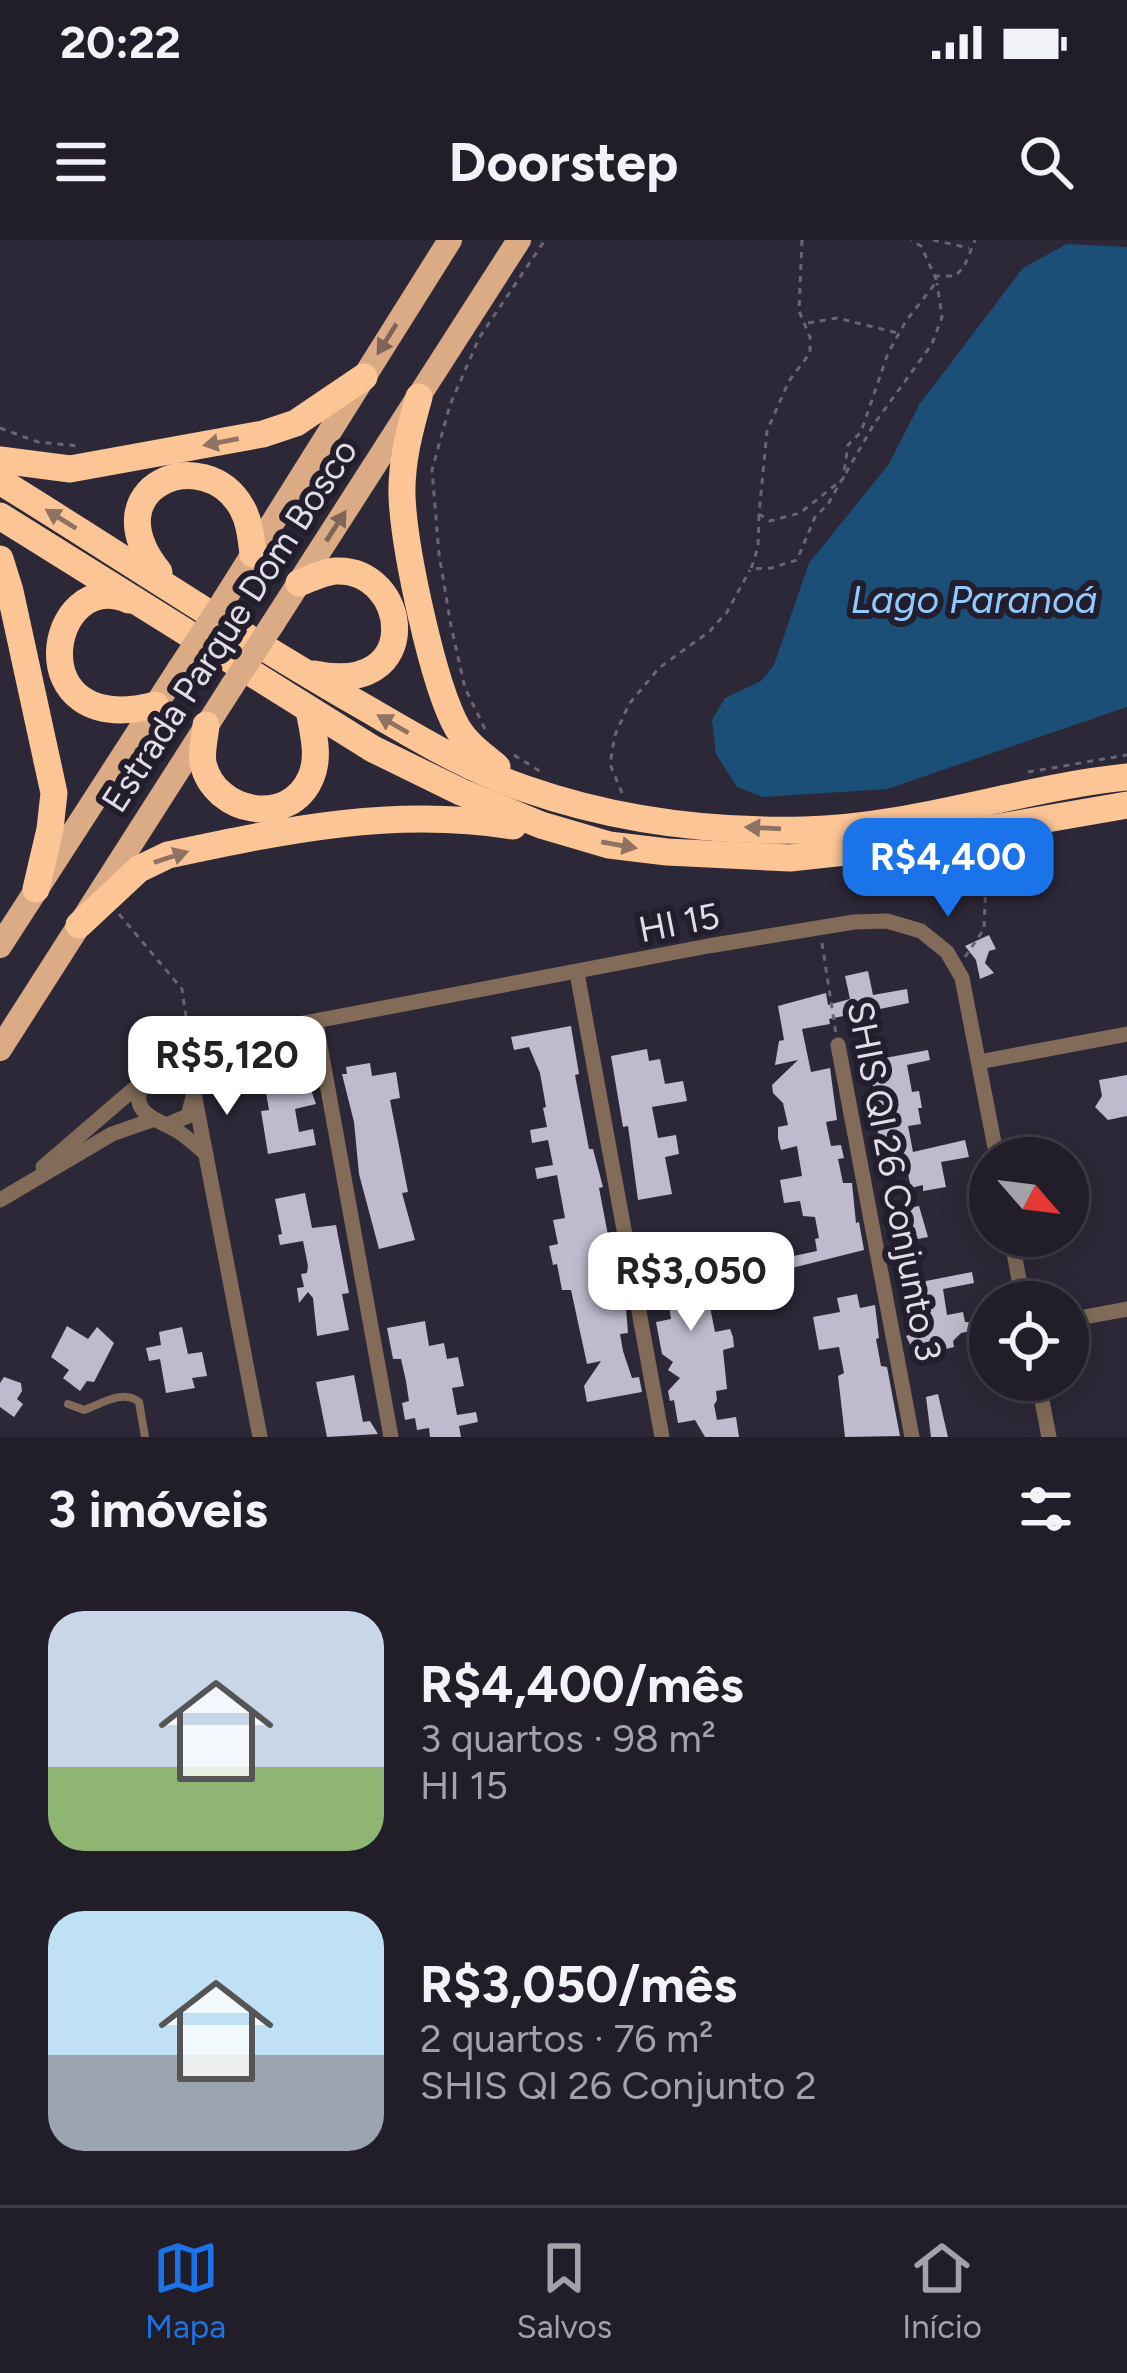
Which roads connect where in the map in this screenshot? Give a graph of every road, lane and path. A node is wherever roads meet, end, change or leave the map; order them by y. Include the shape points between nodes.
1 (449, 240) edge
2 (519, 240) edge
3 (545, 240) edge
4 (802, 240) edge
5 (911, 240) edge
6 (933, 240) edge
7 (975, 240) edge
8 (970, 248) junction
9 (936, 279) junction
10 (806, 323) junction
11 (899, 333) junction
12 (364, 377) junction
13 (419, 397) junction
14 (0, 428) edge
15 (85, 446) dead end
16 (0, 460) edge
17 (843, 479) junction
18 (0, 481) edge
19 (759, 514) junction
20 (0, 516) edge
21 (253, 554) junction
22 (0, 559) edge
23 (751, 569) junction
24 (299, 584) junction
25 (173, 589) junction
26 (150, 609) junction
27 (303, 672) junction
28 (155, 705) junction
29 (309, 710) junction
30 (206, 725) junction
31 (487, 733) dead end
32 (512, 754) dead end
33 (1127, 755) edge
34 (1012, 776) dead end
35 (1127, 777) edge
36 (534, 781) junction
37 (627, 802) dead end
38 (1127, 805) edge
39 (541, 825) junction
40 (987, 848) dead end
41 (36, 889) junction
42 (110, 893) junction
43 (79, 925) junction
44 (820, 935) dead end
45 (0, 946) edge
46 (947, 952) junction
47 (577, 973) junction
48 (316, 1023) junction
49 (1127, 1034) edge
50 (197, 1044) junction
51 (838, 1045) joint
52 (0, 1049) edge
53 (980, 1062) junction
54 (151, 1075) junction
55 (192, 1088) junction
56 (159, 1123) junction
57 (993, 1137) edge
58 (206, 1154) junction
59 (22, 1188) junction
60 (0, 1201) edge
61 (1127, 1309) edge
62 (1089, 1316) edge
63 (1041, 1401) edge
64 (68, 1404) dead end
65 (145, 1437) edge
66 (260, 1437) edge
67 (392, 1437) edge
68 (662, 1437) edge
69 (913, 1437) edge
70 (1048, 1437) edge

1 -> 12 main road, Estrada Parque Dom Bosco
2 - 13 main road, Estrada Parque Dom Bosco
3 - 31 path via 479,338 432,470 451,626 465,688
4 - 10 path via 799,311
5 - 9 path
6 - 8 path
7 - 8 path
8 - 9 path via 956,276
9 - 11 path
9 - 17 path via 942,317 932,344
10 - 11 path via 837,318
10 - 19 path via 809,352 767,431
11 - 17 path via 861,432 848,445
12 -> 16 highway via 296,423 262,434 70,469
12 - 21 main road, Estrada Parque Dom Bosco
24 -> 13 main road, Estrada Parque Dom Bosco
13 - 36 highway via 402,494 438,680 468,743
14 - 15 path
17 - 19 path via 800,513 770,521
17 - 23 path via 796,560
25 -> 18 highway
19 - 23 path
20 - 26 highway
21 - 25 highway via 242,506 224,488 173,475 149,489 136,532
21 - 28 main road, Estrada Parque Dom Bosco, bridge
22 - 41 highway via 54,793
23 - 37 path via 710,631 659,668 629,704 610,764
24 - 27 highway via 332,571 357,573 387,598 395,634 393,649 359,676
24 - 30 main road, Estrada Parque Dom Bosco, bridge
25 - 27 highway
26 - 28 highway via 98,597 61,631 58,660 64,680 92,706 126,712
26 - 29 highway
36 -> 27 highway via 446,754
28 - 41 main road, Estrada Parque Dom Bosco
29 - 30 highway via 311,776 301,795 265,809 222,796 209,778
29 - 39 highway via 460,793
30 - 43 main road, Estrada Parque Dom Bosco
32 - 36 path
33 - 34 path
35 -> 36 highway via 805,830 634,820
39 -> 38 highway via 609,845 790,858
42 -> 39 highway via 168,855 314,827 424,816
40 - 46 path via 984,928 964,958
41 - 45 main road, Estrada Parque Dom Bosco
42 - 43 highway
42 - 50 path via 123,921 182,989
43 - 52 main road, Estrada Parque Dom Bosco
44 - 51 path, SHIS QI 26 Conjunto 3
46 - 47 street, HI 15 via 921,931 854,922
46 - 53 street via 962,979
47 - 48 street, HI 15
47 - 68 street
48 - 50 street, HI 15
48 - 67 street
49 - 53 street
50 - 54 street, HI 15 via 171,1054
50 - 55 street
51 - 69 street, SHIS QI 26 Conjunto 3
53 - 57 street
54 - 55 street via 176,1071
54 - 56 street via 140,1101
54 - 59 street, HI 15
55 - 56 street via 188,1116
55 - 58 street
56 - 58 street
56 - 59 street via 112,1134
58 - 66 street
59 - 60 street
61 - 62 street
63 - 70 street
64 - 65 lane via 84,1411 133,1396

